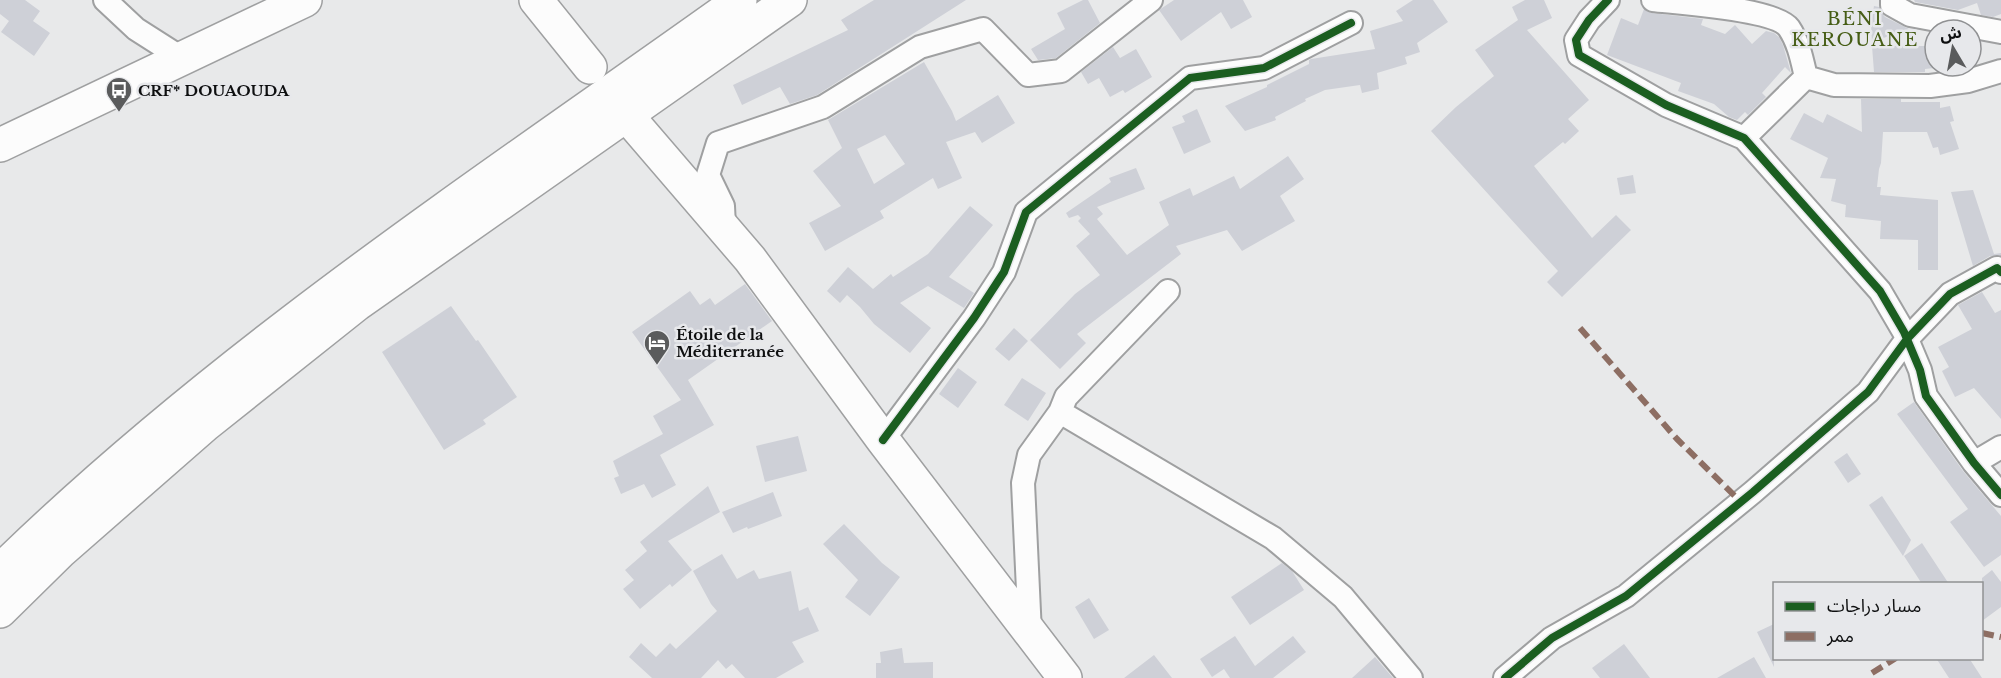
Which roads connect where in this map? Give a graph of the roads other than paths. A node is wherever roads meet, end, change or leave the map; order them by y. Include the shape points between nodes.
1 (105, 0) edge
2 (305, 0) edge
3 (536, 0) edge
4 (740, 0) edge
5 (790, 0) edge
6 (1151, 0) edge
7 (1608, 0) edge
8 (1653, 0) edge
9 (1892, 0) edge
10 (1351, 23) dead end
11 (2001, 32) edge
12 (183, 59) junction
13 (590, 67) dead end
14 (2001, 71) edge
15 (1806, 77) junction
16 (628, 117) dead end
17 (1744, 138) junction
18 (0, 145) edge
19 (725, 230) junction
20 (2001, 272) edge
21 (1168, 291) dead end
22 (1906, 339) junction
23 (1060, 412) junction
24 (883, 440) junction
25 (2001, 447) edge
26 (1974, 463) junction
27 (2001, 495) edge
28 (0, 571) edge
29 (0, 611) edge
30 (1030, 634) junction
31 (1065, 678) edge
32 (1411, 678) edge
33 (1505, 678) edge

1 - 12 street via 136,29
2 - 12 main road
3 - 13 main road
4 - 28 main road via 359,271 122,459
5 - 29 main road via 357,304 206,425 61,551
6 - 19 street via 1061,71 1028,75 983,29 920,47 823,107 718,143 708,175 723,206
7 - 17 street via 1576,40 1579,55 1666,105
8 - 15 street via 1754,12 1788,26 1800,49
9 - 11 street via 1892,5 1910,15
10 - 24 street via 1264,68 1190,78 1026,212 1004,272
12 - 18 main road
14 - 15 street via 1930,86 1834,85
15 - 17 street
16 - 19 main road
17 - 22 street via 1880,291
19 - 24 main road
20 - 22 street via 1997,268 1950,294
21 - 23 street via 1066,397
22 - 26 street via 1926,396
22 - 33 street via 1868,392 1753,492 1626,596 1552,638
23 - 30 street via 1029,455 1023,483
23 - 32 street via 1273,538 1343,597
24 - 30 main road
25 - 26 street
26 - 27 street
30 - 31 main road

